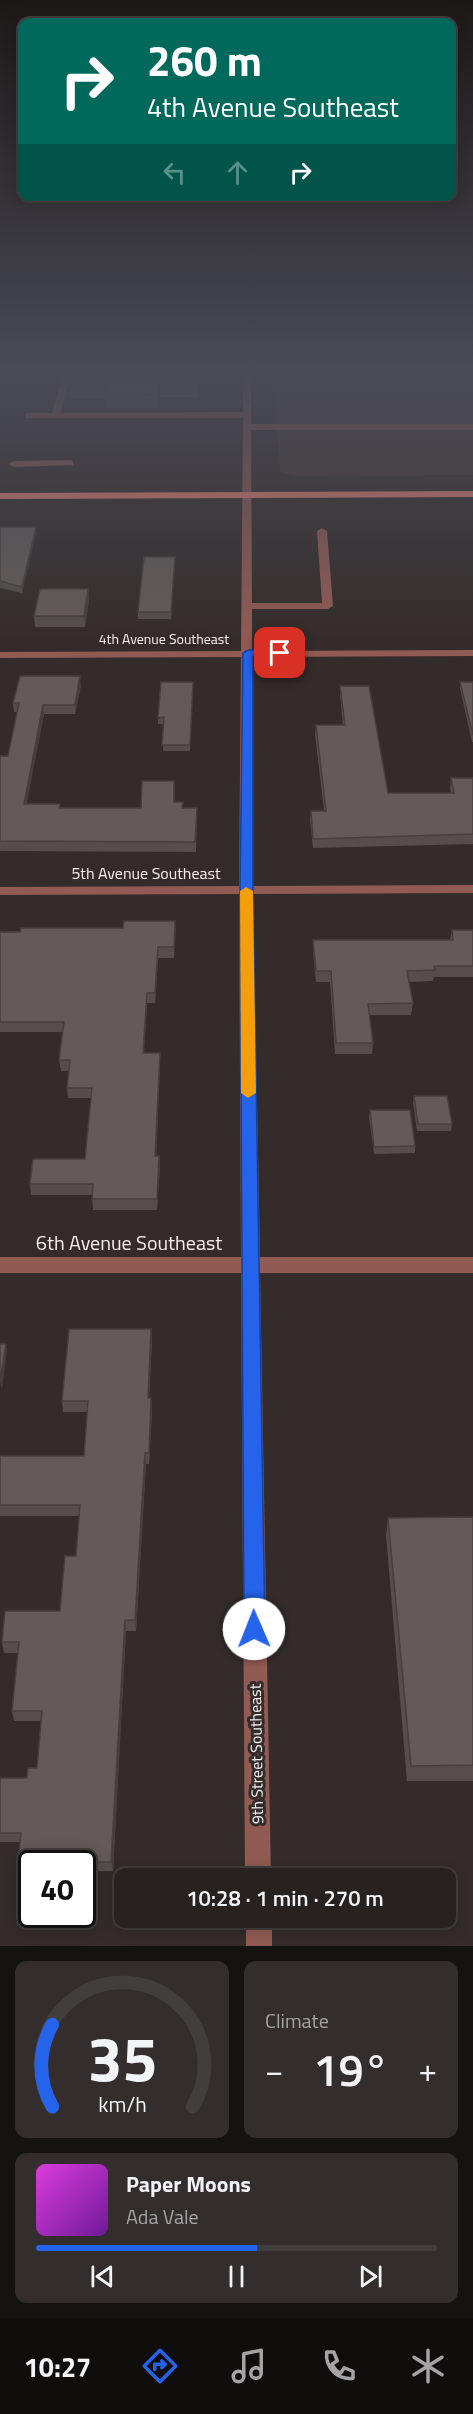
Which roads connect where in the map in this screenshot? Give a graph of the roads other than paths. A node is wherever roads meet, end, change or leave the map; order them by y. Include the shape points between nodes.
1 (246, 461) edge
2 (14, 464) dead end
3 (70, 464) dead end
4 (246, 494) junction
5 (473, 494) edge
6 (0, 496) edge
7 (322, 531) dead end
8 (247, 606) junction
9 (248, 653) junction
10 (473, 653) edge
11 (0, 655) edge
12 (473, 889) edge
13 (0, 891) edge
14 (246, 891) junction
15 (0, 1265) edge
16 (473, 1265) edge
17 (249, 1266) junction
18 (258, 1868) edge
19 (259, 1928) edge
20 (259, 1946) edge

1 - 4 street, 9th Street Southeast
2 - 3 street
4 - 5 main road
4 - 6 main road
4 - 8 street, 9th Street Southeast
7 - 8 street via 328,606
8 - 9 street, 9th Street Southeast
9 - 10 street, 4th Avenue Southeast
9 - 11 street, 4th Avenue Southeast
9 - 14 street, 9th Street Southeast
12 - 14 street, 5th Avenue Southeast
13 - 14 street, 5th Avenue Southeast
14 - 17 street, 9th Street Southeast
15 - 17 street, 6th Avenue Southeast
16 - 17 street, 6th Avenue Southeast
17 - 18 street, 9th Street Southeast
19 - 20 street

